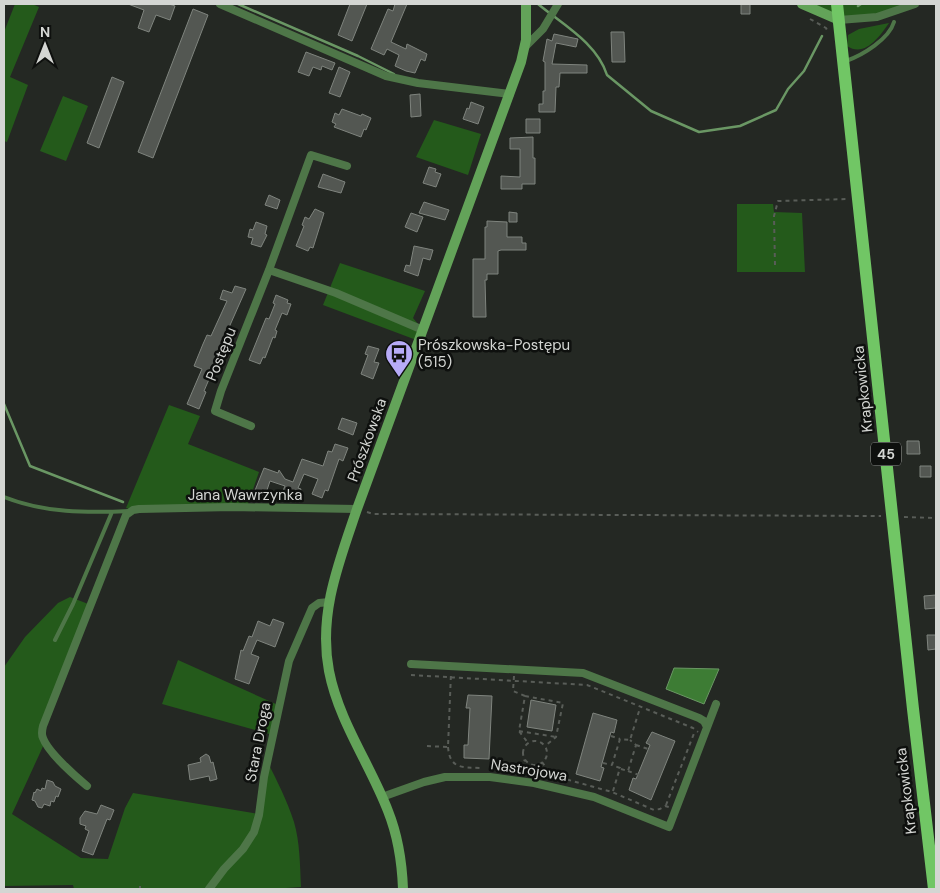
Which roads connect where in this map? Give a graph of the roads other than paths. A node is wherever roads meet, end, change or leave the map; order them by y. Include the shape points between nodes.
1 (220, 4) edge
2 (526, 4) edge
3 (802, 4) edge
4 (837, 4) edge
5 (915, 4) edge
6 (556, 6) edge
7 (821, 8) edge
8 (839, 20) junction
9 (894, 22) dead end
10 (525, 47) junction
11 (843, 62) junction
12 (510, 94) junction
13 (347, 166) dead end
14 (269, 270) junction
15 (423, 330) junction
16 (251, 426) dead end
17 (4, 496) edge
18 (357, 509) junction
19 (133, 510) junction
20 (112, 512) junction
21 (329, 602) junction
22 (55, 640) dead end
23 (411, 664) dead end
24 (716, 704) dead end
25 (706, 731) junction
26 (87, 786) dead end
27 (382, 797) junction
28 (210, 889) edge
29 (403, 889) edge
30 (934, 889) edge

1 - 12 street via 386,76 418,84
2 - 10 main road, Prószkowska
3 - 7 main road
4 - 8 main road, Krapkowicka / 45
5 - 8 street via 877,17
6 - 10 street via 539,34
7 - 8 main road
8 - 11 main road, Krapkowicka / 45
9 - 11 lane via 891,31 860,56
10 - 12 main road, Prószkowska
11 - 30 main road, Krapkowicka / 45
12 - 15 main road, Prószkowska
13 - 14 street, Postępu via 311,155
14 - 15 street via 336,293
14 - 16 street, Postępu via 214,411
15 - 18 main road, Prószkowska
17 - 20 lane via 39,508
18 - 19 street, Jana Wawrzynka via 232,507
18 - 21 main road, Prószkowska
19 - 20 lane
19 - 26 street via 126,515 43,726 45,742
20 - 22 lane
21 - 27 main road, Prószkowska via 326,631 333,688 350,732
21 - 28 street, Stara Droga via 312,608 289,661 254,832
23 - 25 street via 583,673 699,718 704,721
24 - 25 street
25 - 27 street, Nastrojowa via 669,827 594,797 490,777 445,776
27 - 29 main road, Prószkowska via 397,840

